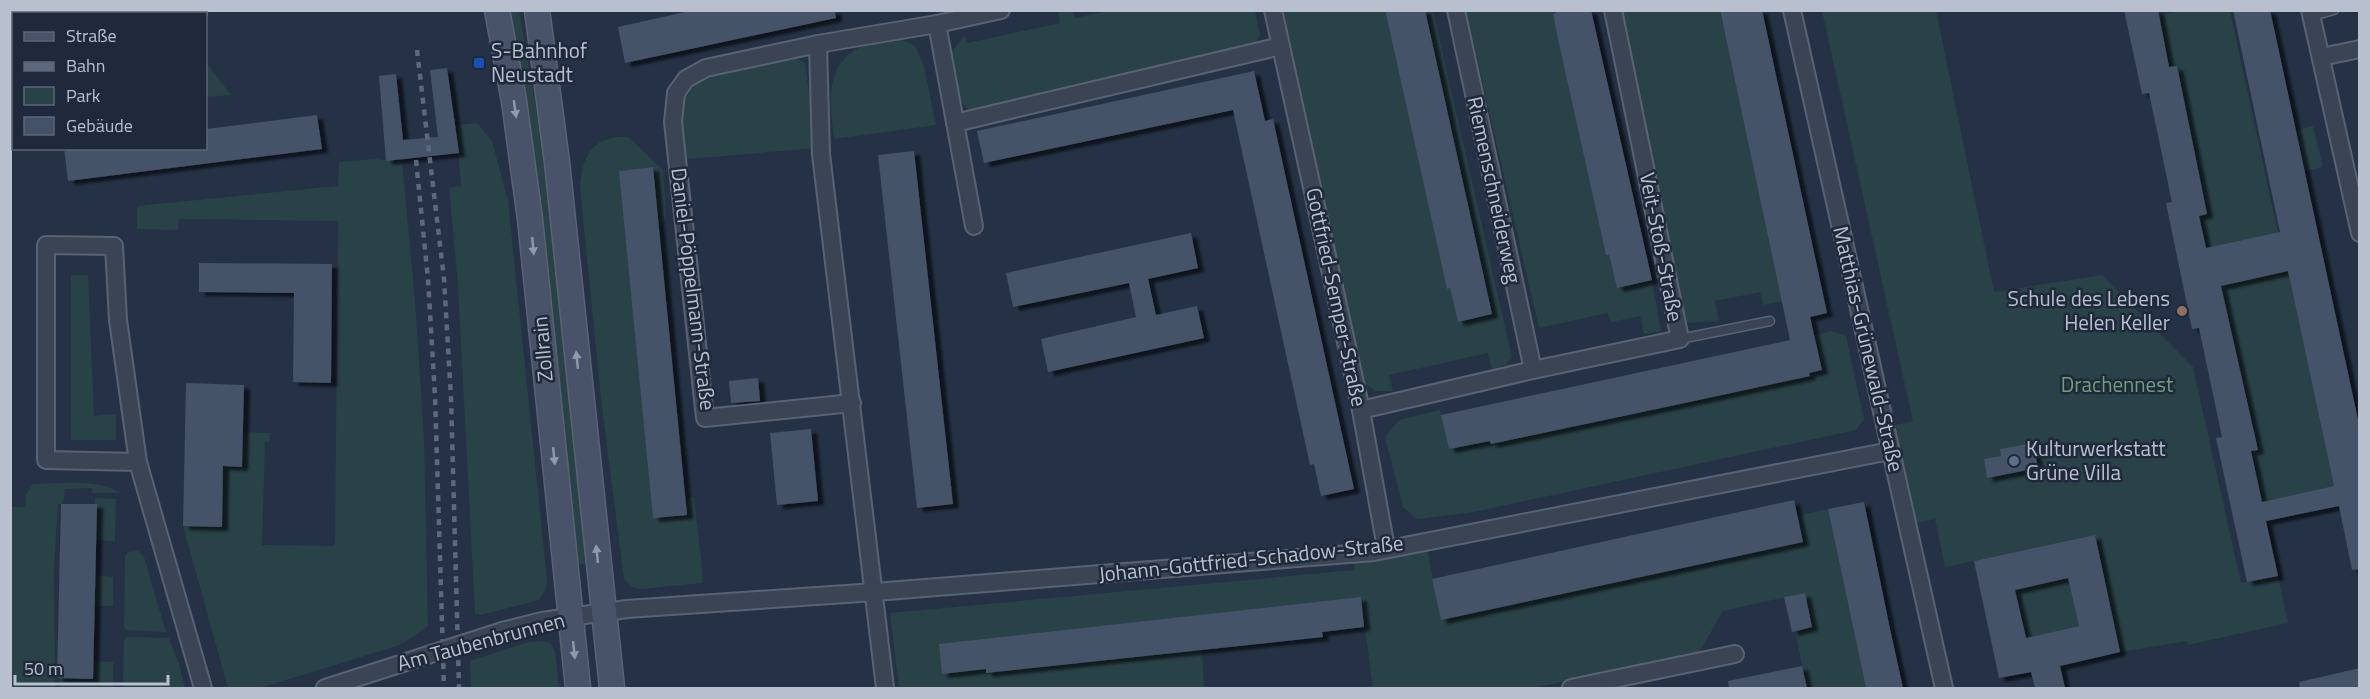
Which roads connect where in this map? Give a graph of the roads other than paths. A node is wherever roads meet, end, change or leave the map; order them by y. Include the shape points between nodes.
1 (195, 10) edge
2 (497, 10) edge
3 (537, 10) edge
4 (1001, 10) edge
5 (1273, 10) edge
6 (1456, 10) edge
7 (1613, 10) edge
8 (1792, 10) edge
9 (2334, 10) edge
10 (179, 12) edge
11 (2311, 13) edge
12 (937, 24) junction
13 (818, 44) junction
14 (1281, 46) junction
15 (2360, 49) edge
16 (2321, 57) junction
17 (955, 123) junction
18 (974, 226) dead end
19 (2359, 232) edge
20 (1770, 321) dead end
21 (1680, 339) junction
22 (1533, 370) junction
23 (852, 403) junction
24 (1361, 410) junction
25 (1890, 451) junction
26 (138, 462) junction
27 (1386, 548) junction
28 (875, 592) junction
29 (603, 612) junction
30 (571, 616) junction
31 (1735, 654) dead end
32 (203, 688) edge
33 (325, 688) edge
34 (578, 688) edge
35 (612, 688) edge
36 (885, 688) edge
37 (1571, 688) edge
38 (1944, 688) edge

1 - 10 main road
2 -> 30 main road, Zollrain via 530,219
29 -> 3 main road, Zollrain via 557,162
4 - 12 street
5 - 14 street, Gottfried-Semper-Straße
6 - 22 street, Riemenschneiderweg
7 - 21 street, Veit-Stoß-Straße
8 - 25 street, Matthias-Grünewald-Straße
9 - 11 lane
11 - 16 street
12 - 13 street
12 - 17 street
13 - 23 street via 822,154
13 - 23 street, Daniel-Pöppelmann-Straße via 706,68 686,79 676,93 673,122 705,418
14 - 17 street
14 - 24 street, Gottfried-Semper-Straße
15 - 16 street
16 - 19 street
17 - 18 street
20 - 21 lane
21 - 22 street, Veit-Stoß-Straße
22 - 24 street, Veit-Stoß-Straße
23 - 28 street
24 - 27 street, Gottfried-Semper-Straße
25 - 27 street, Johann-Gottfried-Schadow-Straße
25 - 38 street, Matthias-Grünewald-Straße
26 - 26 street via 118,320 114,246 46,245 46,460
26 - 32 street
27 - 28 street, Johann-Gottfried-Schadow-Straße via 1363,553
28 - 29 street, Johann-Gottfried-Schadow-Straße
28 - 36 street
29 - 30 street, Am Taubenbrunnen
29 - 35 main road, Zollrain
30 - 33 street, Am Taubenbrunnen, bridge via 502,631
30 -> 34 main road, Zollrain
31 - 37 street

